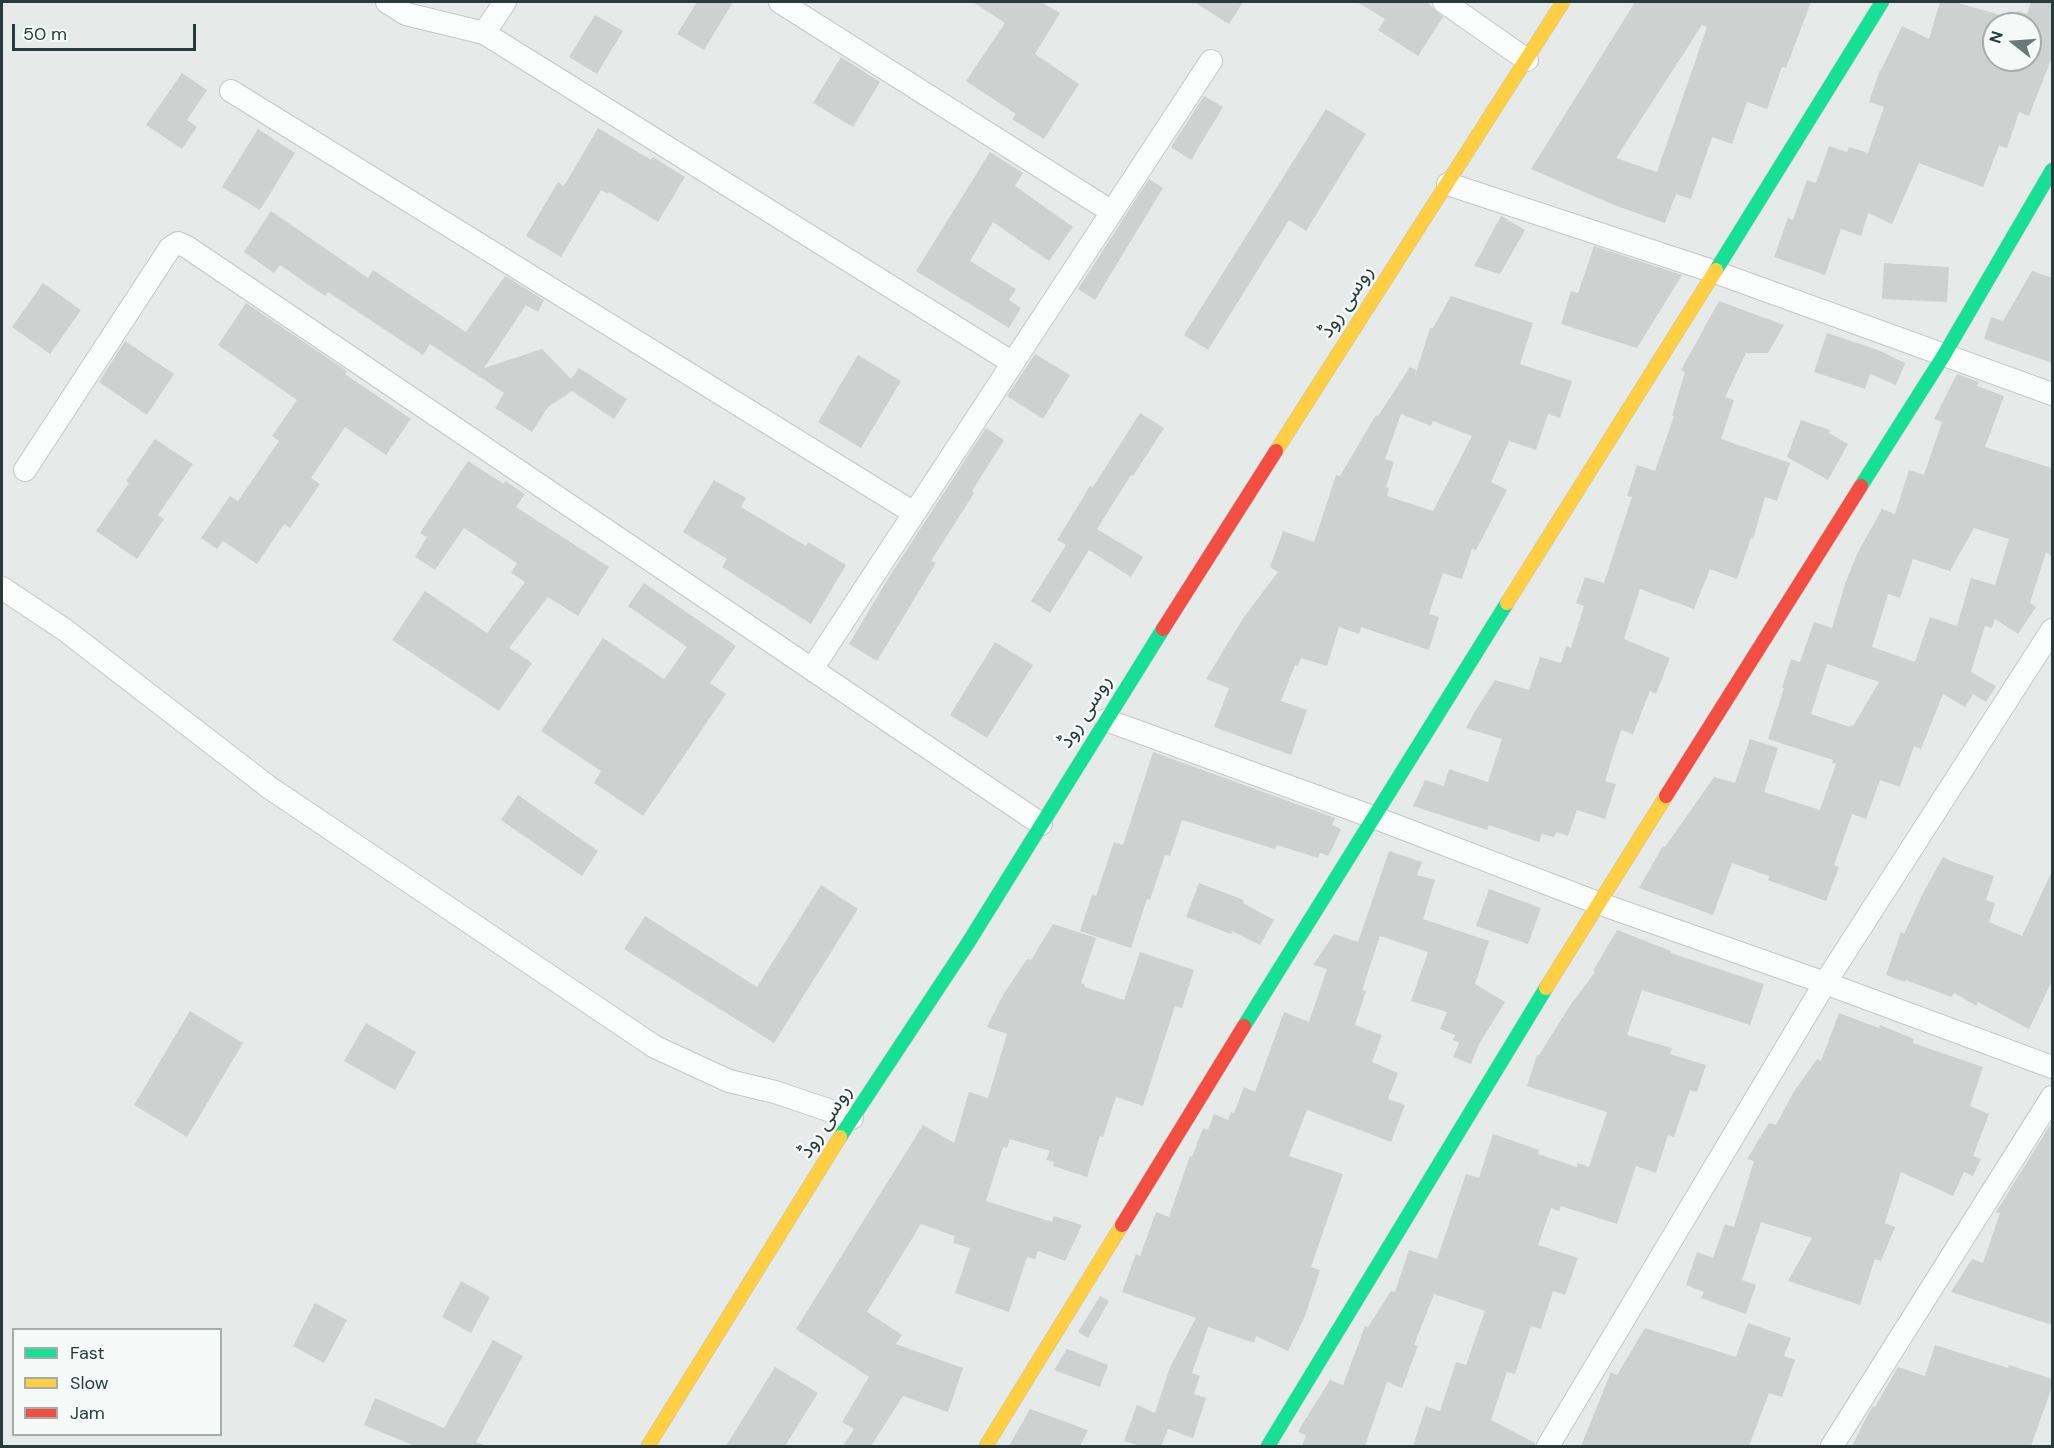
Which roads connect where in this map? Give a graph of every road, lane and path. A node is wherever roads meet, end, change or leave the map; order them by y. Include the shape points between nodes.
1 (387, 2) edge
2 (505, 2) edge
3 (780, 2) edge
4 (1444, 2) edge
5 (1563, 2) edge
6 (1882, 2) edge
7 (484, 33) junction
8 (1527, 60) junction
9 (1211, 61) dead end
10 (231, 91) dead end
11 (2052, 170) edge
12 (1448, 184) junction
13 (1112, 212) junction
14 (1715, 272) junction
15 (1944, 355) junction
16 (1012, 363) junction
17 (2052, 394) edge
18 (25, 470) dead end
19 (914, 513) junction
20 (2, 588) edge
21 (2052, 630) edge
22 (812, 669) junction
23 (1106, 720) junction
24 (1373, 818) junction
25 (1041, 824) junction
26 (1598, 903) junction
27 (1825, 983) junction
28 (2052, 1067) edge
29 (2052, 1097) edge
30 (852, 1118) junction
31 (648, 1446) edge
32 (986, 1446) edge
33 (1268, 1446) edge
34 (1548, 1446) edge
35 (1832, 1446) edge

1 - 7 street via 406,14
2 - 7 street
3 - 13 street
4 - 8 street
5 - 8 street, روسی روڈ
6 - 14 street
7 - 16 street
8 - 12 street, روسی روڈ
9 - 13 street
10 - 19 street
11 - 15 street
12 - 14 street
12 - 23 street, روسی روڈ
13 - 16 street
14 - 15 street
14 - 24 street
15 - 17 street
15 - 26 street
16 - 19 street
18 - 22 street via 170,248 178,243
19 - 22 street
20 - 30 street via 65,630 270,788 655,1047 729,1081
21 - 27 street
22 - 25 street
23 - 24 street
23 - 25 street, روسی روڈ
24 - 26 street
24 - 32 street
25 - 30 street, روسی روڈ
26 - 27 street
26 - 33 street
27 - 28 street
27 - 34 street
29 - 35 street
30 - 31 street, روسی روڈ

